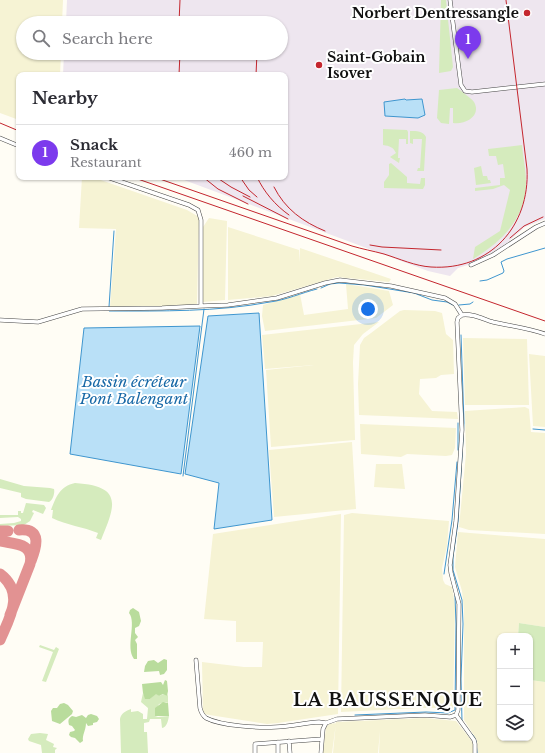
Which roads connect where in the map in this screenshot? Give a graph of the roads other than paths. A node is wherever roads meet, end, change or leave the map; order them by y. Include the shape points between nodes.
1 (450, 0) edge
2 (545, 84) edge
3 (0, 138) edge
4 (16, 145) edge
5 (115, 180) edge
6 (545, 223) edge
7 (471, 265) dead end
8 (201, 306) junction
9 (462, 315) junction
10 (0, 320) edge
11 (545, 334) edge
12 (196, 660) dead end
13 (456, 715) junction
14 (326, 723) junction
15 (322, 739) junction
16 (289, 741) junction
17 (278, 742) junction
18 (255, 753) edge
19 (278, 753) edge
20 (290, 753) edge
21 (321, 753) edge
22 (475, 753) edge

1 - 2 street via 461,85 465,91
3 - 4 street
5 - 8 street via 198,210 202,220
6 - 7 street via 493,255
8 - 9 street via 277,298 340,280 406,289 445,298 455,304
8 - 10 street via 82,309 38,322
9 - 11 street via 529,328
9 - 13 street via 457,322 461,436 456,521 450,565 459,604
12 - 14 street via 200,708 205,717 226,723 263,727
13 - 14 street via 337,719
13 - 22 street via 474,740
14 - 15 street
15 - 16 street
15 - 21 street
16 - 17 street
16 - 20 street
17 - 18 street via 255,744
17 - 19 street

